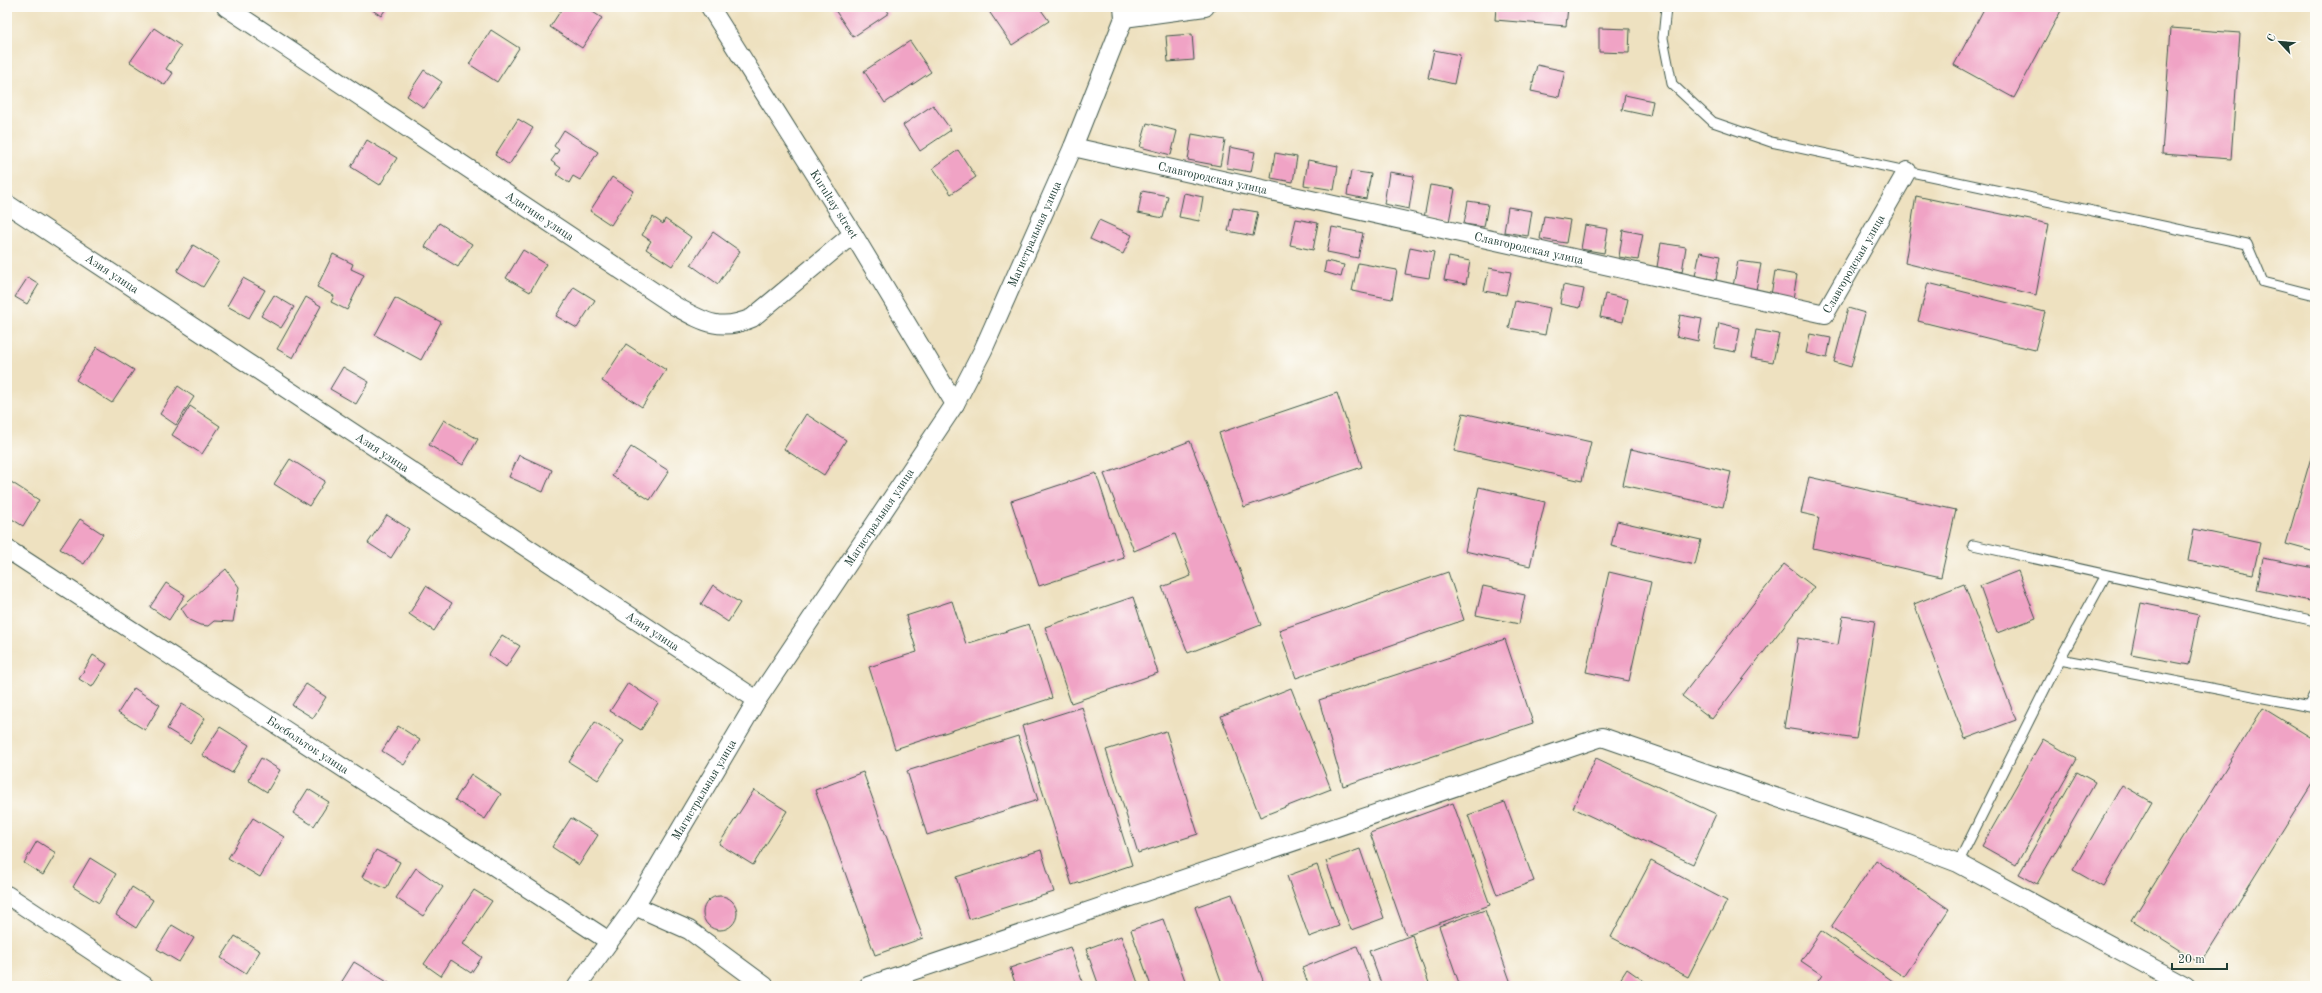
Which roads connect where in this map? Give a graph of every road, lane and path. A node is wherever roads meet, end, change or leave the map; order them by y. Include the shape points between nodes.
1 (226, 7) edge
2 (710, 7) edge
3 (1205, 7) edge
4 (1666, 7) edge
5 (1124, 12) edge
6 (1073, 147) junction
7 (1907, 171) junction
8 (7, 204) edge
9 (853, 234) junction
10 (2315, 295) edge
11 (955, 404) junction
12 (1973, 545) dead end
13 (7, 549) edge
14 (2106, 575) junction
15 (2315, 621) edge
16 (2060, 659) junction
17 (2315, 694) edge
18 (757, 700) junction
19 (2311, 707) edge
20 (1958, 863) junction
21 (7, 895) edge
22 (634, 906) junction
23 (609, 941) junction
24 (145, 986) edge
25 (577, 986) edge
26 (765, 986) edge
27 (868, 986) edge
28 (2186, 986) edge

1 - 9 street, Адигине улица via 675,306 700,320 721,326 737,325 752,318
2 - 9 street, Kurultay street
3 - 5 street
4 - 7 lane via 1663,38 1672,84 1713,122 1771,142
5 - 6 street, Магистральная улица
6 - 7 street, Славгородская улица via 1824,314
6 - 11 street, Магистральная улица via 983,350
7 - 10 lane via 2247,244 2263,282
8 - 18 street, Азия улица
9 - 11 street, Kurultay street
11 - 18 street, Магистральная улица
12 - 14 lane
13 - 23 street, Босбольток улица
14 - 15 lane
14 - 16 lane
16 - 19 lane
16 - 20 lane
17 - 19 lane
18 - 22 street, Магистральная улица
20 - 27 street via 1602,737
20 - 28 street
21 - 24 street
22 - 23 street, Магистральная улица
22 - 26 street via 689,930
23 - 25 street, Магистральная улица

